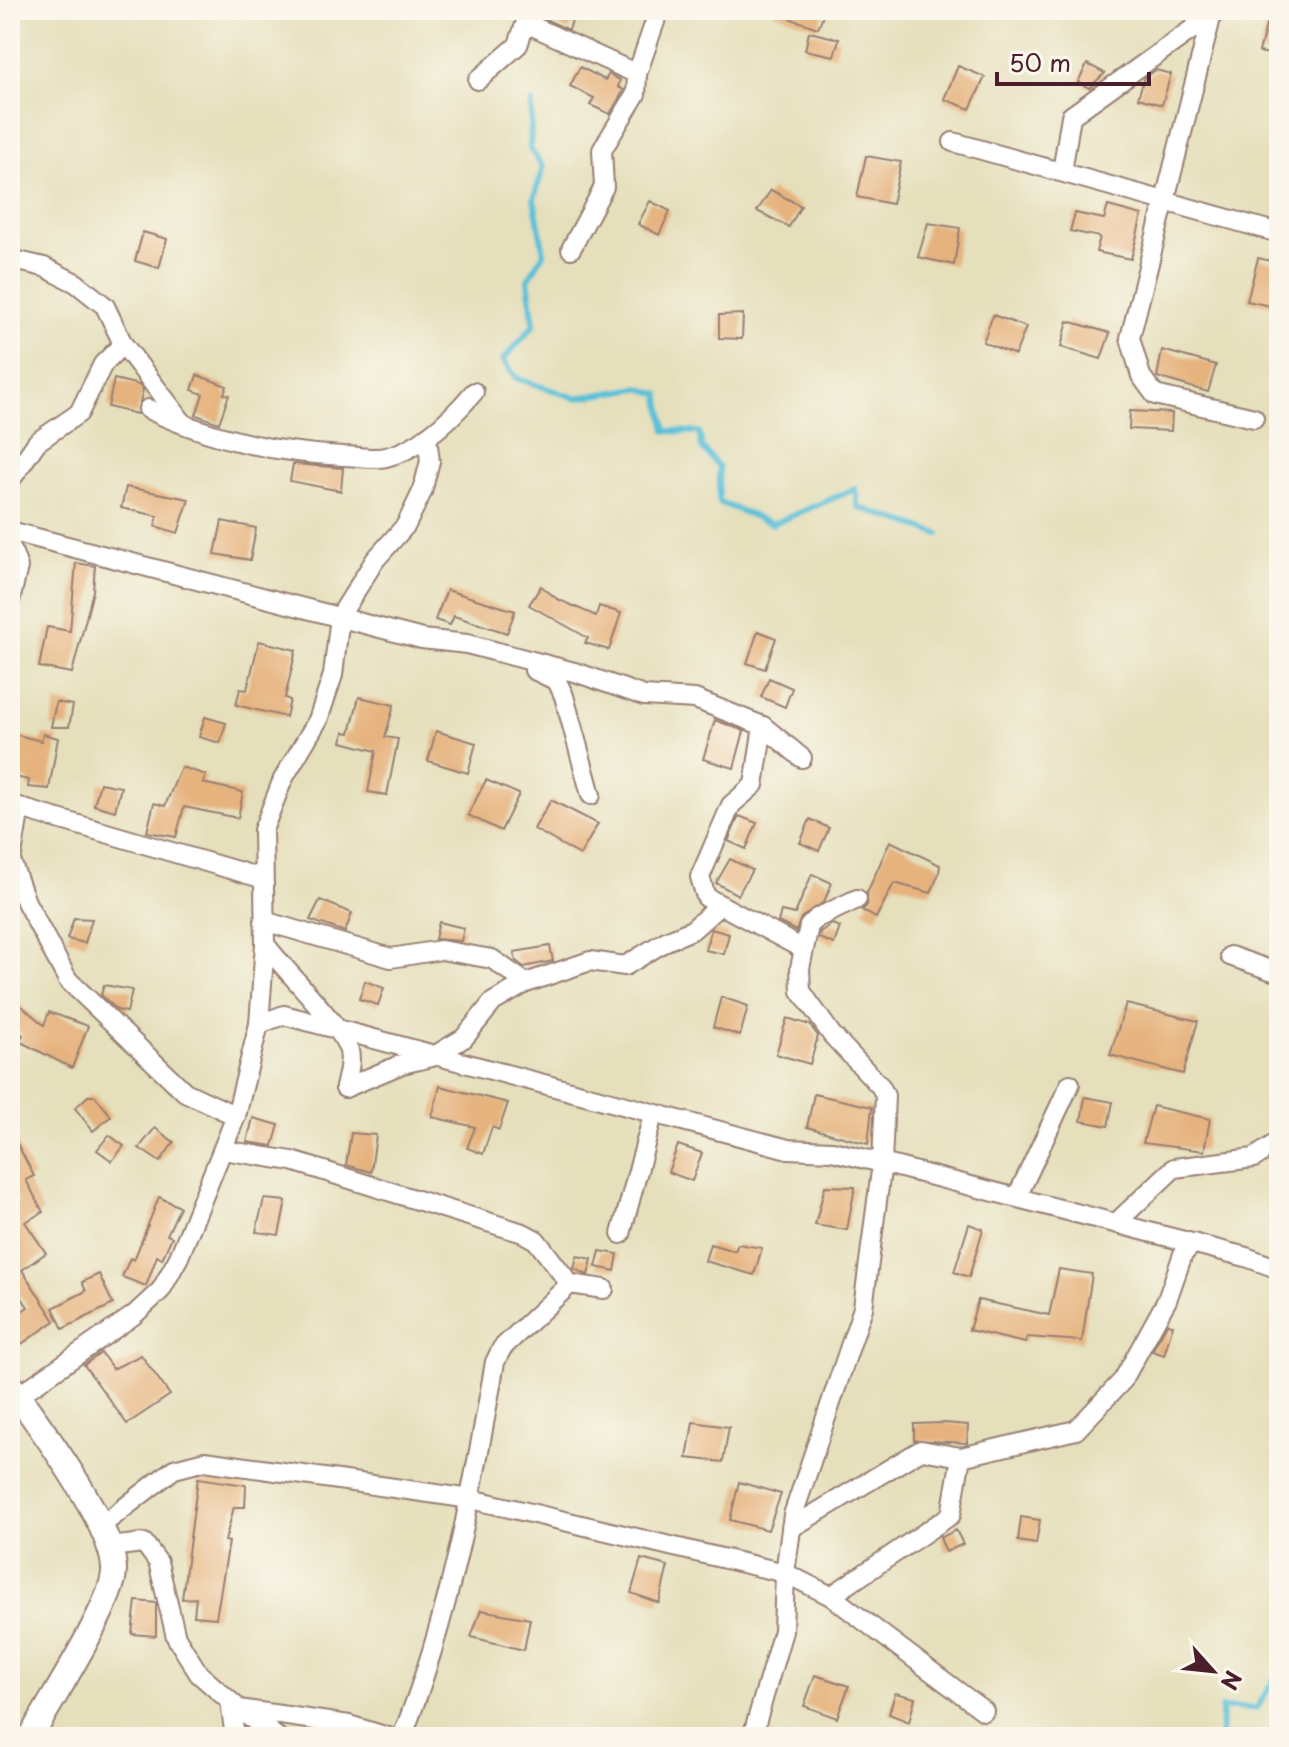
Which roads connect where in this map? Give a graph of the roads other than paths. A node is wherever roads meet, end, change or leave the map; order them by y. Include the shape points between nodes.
1 (659, 10) edge
2 (1213, 12) edge
3 (529, 17) edge
4 (637, 74) junction
5 (478, 80) dead end
6 (953, 142) dead end
7 (1062, 172) junction
8 (1165, 199) junction
9 (1279, 233) edge
10 (571, 249) dead end
11 (10, 259) edge
12 (123, 344) junction
13 (474, 392) dead end
14 (148, 409) dead end
15 (1254, 418) dead end
16 (186, 427) junction
17 (427, 437) junction
18 (10, 481) edge
19 (10, 531) edge
20 (10, 545) edge
21 (10, 601) edge
22 (340, 616) junction
23 (499, 653) junction
24 (763, 726) junction
25 (802, 758) dead end
26 (591, 795) dead end
27 (15, 806) edge
28 (261, 878) junction
29 (857, 899) dead end
30 (720, 905) junction
31 (264, 921) junction
32 (265, 944) junction
33 (803, 949) junction
34 (1230, 956) dead end
35 (1279, 973) edge
36 (526, 983) junction
37 (259, 1024) junction
38 (342, 1034) junction
39 (432, 1057) junction
40 (1070, 1084) dead end
41 (653, 1115) junction
42 (236, 1116) junction
43 (1279, 1141) edge
44 (223, 1150) junction
45 (882, 1163) junction
46 (1017, 1197) junction
47 (1116, 1223) junction
48 (621, 1234) dead end
49 (1194, 1243) junction
50 (1279, 1269) edge
51 (570, 1284) junction
52 (604, 1289) dead end
53 (14, 1390) edge
54 (961, 1457) junction
55 (471, 1499) junction
56 (791, 1528) junction
57 (106, 1536) junction
58 (785, 1573) junction
59 (831, 1596) junction
60 (234, 1706) junction
61 (984, 1711) dead end
62 (31, 1737) edge
63 (235, 1737) edge
64 (277, 1737) edge
65 (388, 1737) edge
66 (402, 1737) edge
67 (752, 1737) edge

1 - 4 street
2 - 7 street via 1071,116
2 - 8 street
3 - 4 street
3 - 5 street via 518,45
4 - 10 street via 636,94 602,150 604,187
6 - 7 street
7 - 8 street
8 - 9 street
8 - 15 street via 1130,338 1141,376 1155,395
11 - 12 street via 44,267 76,283 105,306
12 - 16 street
12 - 18 street via 103,364 79,413 37,442
13 - 17 street
14 - 16 street
16 - 17 street via 258,448 302,454 386,457
17 - 22 street via 430,461 406,525 375,560
19 - 22 street
20 - 21 street via 18,567
22 - 23 street
22 - 28 street via 333,675 323,705 283,779 263,830
23 - 24 street via 644,696 695,699
23 - 26 street via 557,681
24 - 25 street
24 - 30 street via 754,785 731,805 700,877 706,897
27 - 28 street
27 - 42 street via 11,861 26,902 68,980 185,1092
28 - 31 street
29 - 33 street via 817,918
30 - 33 street
30 - 36 street via 692,930 625,966 590,961
31 - 32 street
31 - 36 street via 391,958 441,950 492,959
32 - 37 street
32 - 38 street
33 - 45 street via 801,991 885,1096
34 - 35 street
36 - 39 street via 493,1002 464,1038
37 - 38 street via 284,1015
37 - 42 street
38 - 39 street
38 - 39 street via 351,1054 345,1088
39 - 41 street
40 - 46 street
41 - 45 street via 788,1149 832,1151
41 - 48 street
42 - 44 street
43 - 47 street via 1254,1158 1174,1168
44 - 51 street via 292,1161 523,1233 536,1240
44 - 53 street via 161,1290 134,1315
45 - 46 street
45 - 56 street via 863,1308
46 - 47 street
47 - 49 street
49 - 50 street
49 - 54 street via 1183,1254 1167,1300 1123,1380 1076,1430
51 - 52 street
51 - 55 street via 502,1348 495,1362
53 - 57 street
54 - 56 street via 921,1450
54 - 59 street via 951,1515
55 - 57 street via 205,1461 174,1469
55 - 58 street
55 - 66 street via 427,1674
56 - 58 street
57 - 60 street via 144,1543 158,1562 176,1637 199,1674
57 - 62 street via 114,1571 108,1598
58 - 59 street
58 - 67 street via 783,1631
59 - 61 street
60 - 63 street
60 - 64 street
60 - 65 street via 349,1725

